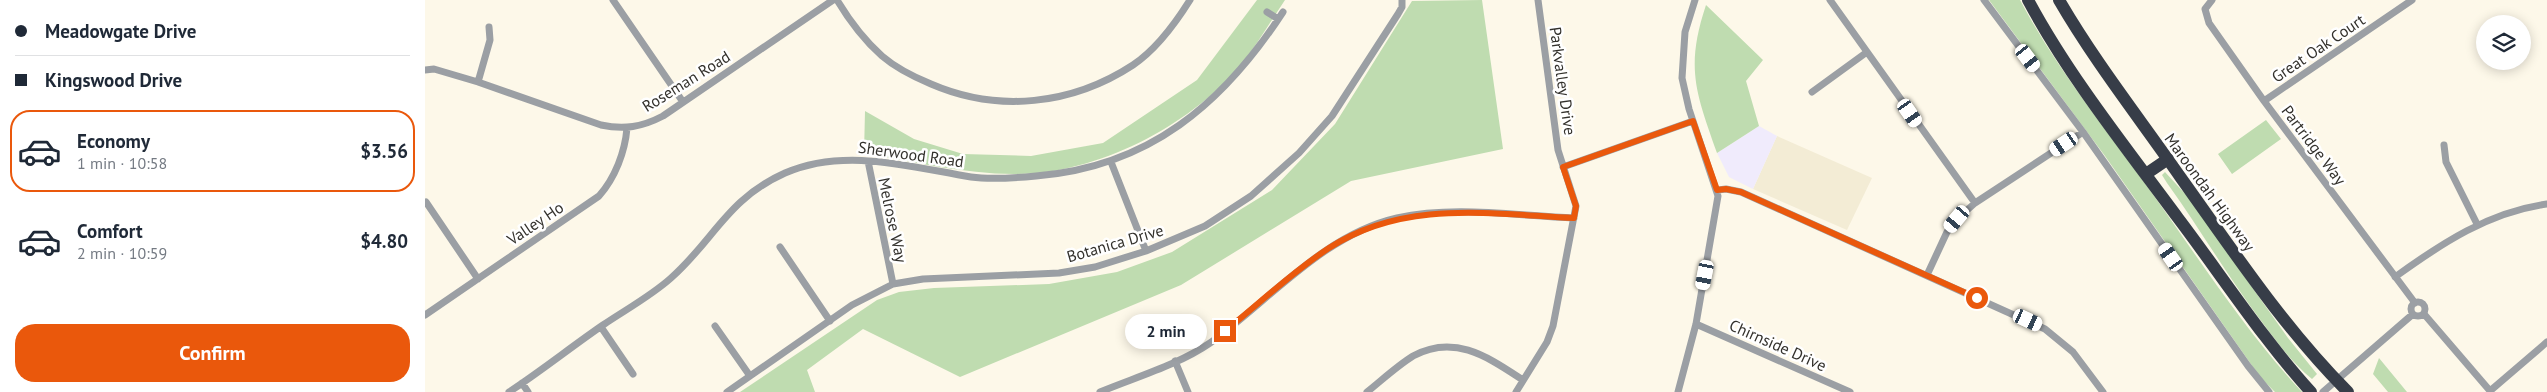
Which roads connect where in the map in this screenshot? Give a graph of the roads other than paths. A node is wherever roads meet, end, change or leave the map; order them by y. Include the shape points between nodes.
1 (613, 0) edge
2 (833, 0) edge
3 (837, 0) edge
4 (1190, 0) edge
5 (1401, 0) edge
6 (1539, 0) edge
7 (1695, 0) edge
8 (1831, 0) edge
9 (1984, 0) edge
10 (2028, 0) edge
11 (2059, 0) edge
12 (2212, 0) edge
13 (2412, 0) edge
14 (1267, 12) dead end
15 (1283, 12) dead end
16 (1278, 19) junction
17 (489, 27) dead end
18 (1867, 52) junction
19 (425, 70) edge
20 (478, 82) junction
21 (1812, 92) dead end
22 (2264, 101) junction
23 (683, 102) junction
24 (1693, 121) junction
25 (627, 128) junction
26 (2083, 132) junction
27 (2444, 145) dead end
28 (2168, 159) junction
29 (867, 161) junction
30 (1111, 162) junction
31 (1563, 167) junction
32 (2146, 174) junction
33 (1717, 190) junction
34 (426, 202) edge
35 (1975, 204) junction
36 (2547, 204) edge
37 (1574, 218) junction
38 (2477, 224) junction
39 (780, 247) dead end
40 (1146, 252) junction
41 (1927, 275) junction
42 (2395, 277) junction
43 (478, 279) junction
44 (893, 284) junction
45 (2415, 303) junction
46 (2413, 314) junction
47 (2424, 314) junction
48 (425, 315) edge
49 (830, 321) junction
50 (1696, 324) junction
51 (715, 326) dead end
52 (601, 327) junction
53 (2547, 342) edge
54 (1175, 361) junction
55 (633, 374) dead end
56 (749, 376) junction
57 (1523, 380) junction
58 (2336, 380) junction
59 (522, 383) junction
60 (509, 392) edge
61 (528, 392) edge
62 (727, 392) edge
63 (1100, 392) edge
64 (1188, 392) edge
65 (1367, 392) edge
66 (1516, 392) edge
67 (1678, 392) edge
68 (1850, 392) edge
69 (2103, 392) edge
70 (2269, 392) edge
71 (2311, 392) edge
72 (2323, 392) edge
73 (2348, 392) edge
74 (2491, 392) edge

1 - 23 street
2 - 23 street, Roseman Road
3 - 4 street via 859,32 883,56 913,76 973,98 1024,102 1083,90 1133,64 1166,34
5 - 40 street, Botanica Drive via 1398,14 1332,116 1293,160 1251,196 1205,226
6 - 31 street, Parkvalley Drive
7 - 24 street via 1685,32 1681,63
8 - 18 street
9 - 26 street
10 - 32 highway via 2063,58
11 - 28 highway, Maroondah Highway via 2107,75
12 - 22 street, Partridge Way via 2205,9 2209,23
13 - 22 street, Great Oak Court
14 - 16 street
15 - 16 street, Sherwood Road
16 - 30 street, Sherwood Road via 1256,53 1197,113 1163,136
17 - 20 street via 490,40
18 - 21 street
18 - 35 street
19 - 20 street, Roseman Road via 434,69
20 - 25 street, Roseman Road via 601,125
22 - 42 street, Partridge Way
23 - 25 street, Roseman Road via 654,120
24 - 31 street
24 - 33 street
25 - 43 street, Valley Ho via 616,170 599,196
26 - 35 street
26 - 70 street
27 - 38 street via 2446,162
28 - 32 highway
28 - 58 highway, Maroondah Highway via 2279,314
29 - 30 street, Sherwood Road via 996,178 1052,175
29 - 44 street, Melrose Way
29 - 52 street, Sherwood Road via 835,160 807,165 764,184 726,215 672,277
30 - 40 street
31 - 37 street, Parkvalley Drive via 1576,206
32 - 71 highway via 2272,348
33 - 41 street via 1741,192
33 - 50 street via 1716,219
34 - 43 street
35 - 41 street via 1947,232
36 - 38 street via 2508,212
37 - 54 street via 1457,212 1417,214 1378,224 1328,248 1210,343
37 - 57 street, Parkvalley Drive via 1553,326 1547,342
38 - 42 street via 2428,252
39 - 49 street
40 - 44 street, Botanica Drive via 1059,273 923,279
41 - 69 street via 2045,329 2073,352
42 - 45 street, Partridge Way
43 - 48 street, Valley Ho
44 - 49 street, Botanica Drive via 869,295
45 - 46 street via 2411,308
45 - 47 street via 2423,304
46 - 47 street
46 - 58 street
47 - 74 street
49 - 56 street, Botanica Drive
50 - 67 street
50 - 68 street, Chirnside Drive
51 - 56 street
52 - 55 street
52 - 59 street, Sherwood Road
53 - 74 street
54 - 63 street
54 - 64 street
56 - 62 street, Botanica Drive
57 - 65 street via 1488,357 1463,347 1439,348 1414,356
57 - 66 street, Parkvalley Drive
58 - 72 street
58 - 73 highway, Maroondah Highway
59 - 60 street, Sherwood Road
59 - 61 street

